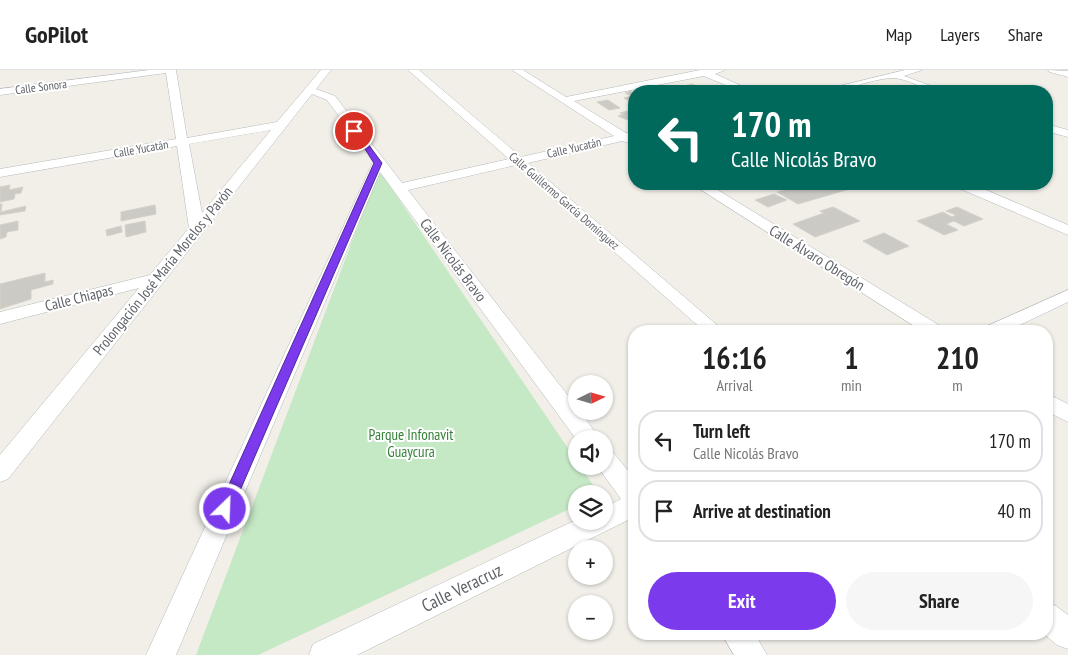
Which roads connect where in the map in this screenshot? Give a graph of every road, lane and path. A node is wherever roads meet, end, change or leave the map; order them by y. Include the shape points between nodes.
1 (171, 70) edge
2 (326, 70) edge
3 (414, 70) edge
4 (519, 70) edge
5 (720, 70) edge
6 (876, 70) edge
7 (917, 70) edge
8 (1053, 70) edge
9 (702, 71) edge
10 (1068, 74) edge
11 (893, 76) junction
12 (636, 85) edge
13 (734, 85) edge
14 (852, 85) edge
15 (921, 85) edge
16 (628, 87) edge
17 (310, 91) junction
18 (0, 92) edge
19 (565, 100) junction
20 (282, 125) junction
21 (1053, 129) edge
22 (1068, 134) edge
23 (628, 136) edge
24 (628, 139) edge
25 (183, 142) junction
26 (517, 161) junction
27 (378, 163) junction
28 (0, 173) edge
29 (398, 188) junction
30 (709, 190) edge
31 (975, 190) edge
32 (197, 229) junction
33 (1068, 230) edge
34 (157, 278) junction
35 (1068, 295) edge
36 (0, 318) edge
37 (708, 325) edge
38 (925, 325) edge
39 (1005, 325) edge
40 (1053, 405) edge
41 (1068, 414) edge
42 (582, 430) edge
43 (613, 470) edge
44 (0, 472) edge
45 (628, 489) edge
46 (628, 509) edge
47 (613, 516) edge
48 (583, 530) edge
49 (1053, 622) edge
50 (1068, 634) edge
51 (741, 640) edge
52 (161, 655) edge
53 (324, 655) edge
54 (752, 655) edge

1 - 18 street, Calle Sonora
1 - 25 street
2 - 17 street, Prolongación José María Morelos y Pavón
3 - 26 street, Calle Guillermo García Domínguez
4 - 19 street
5 - 9 street
6 - 11 street
7 - 11 street
8 - 10 street
9 - 12 street
9 - 13 street
11 - 14 street
11 - 15 street
16 - 19 street
17 - 20 street, Prolongación José María Morelos y Pavón
17 - 27 street, Calle Nicolás Bravo via 331,98
19 - 23 street
20 - 25 street, Calle Yucatán
20 - 32 street, Prolongación José María Morelos y Pavón
21 - 22 street
24 - 26 street, Calle Yucatán
25 - 28 street, Calle Yucatán
25 - 32 street
26 - 29 street, Calle Yucatán
26 - 37 street, Calle Guillermo García Domínguez
27 - 29 street, Calle Nicolás Bravo
27 - 52 street
29 - 42 street, Calle Nicolás Bravo
30 - 38 street, Calle Álvaro Obregón
31 - 33 street
32 - 34 street, Prolongación José María Morelos y Pavón
34 - 36 street, Calle Chiapas
34 - 44 street, Prolongación José María Morelos y Pavón
35 - 39 street
40 - 41 street
43 - 45 street
46 - 47 street, Calle Veracruz
48 - 53 street, Calle Veracruz
49 - 50 street
51 - 54 street

